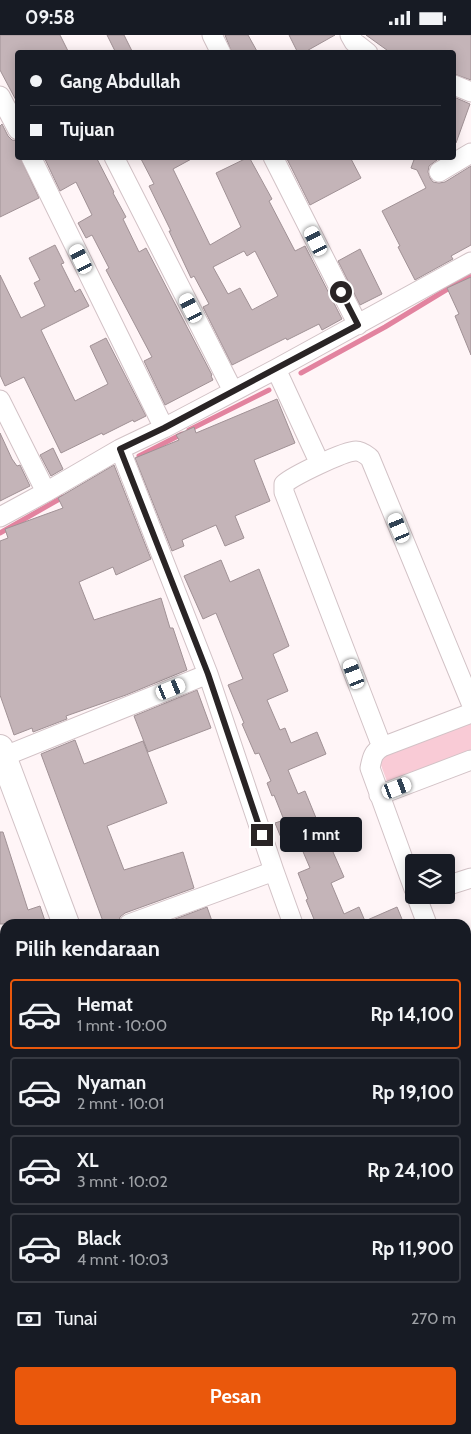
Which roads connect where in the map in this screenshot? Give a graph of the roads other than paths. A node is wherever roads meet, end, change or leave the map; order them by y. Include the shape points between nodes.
1 (212, 35) edge
2 (350, 35) edge
3 (220, 50) edge
4 (364, 50) edge
5 (456, 86) edge
6 (471, 93) edge
7 (0, 96) edge
8 (15, 124) edge
9 (471, 153) edge
10 (32, 160) edge
11 (116, 160) edge
12 (275, 160) edge
13 (439, 172) dead end
14 (471, 262) edge
15 (358, 325) junction
16 (276, 369) junction
17 (233, 391) junction
18 (0, 400) edge
19 (164, 428) junction
20 (120, 449) junction
21 (320, 464) junction
22 (46, 492) junction
23 (0, 517) edge
24 (208, 674) junction
25 (471, 703) edge
26 (471, 713) edge
27 (382, 747) junction
28 (1, 754) edge
29 (471, 760) edge
30 (379, 795) junction
31 (405, 863) edge
32 (274, 871) junction
33 (471, 877) edge
34 (455, 883) edge
35 (420, 904) edge
36 (64, 919) edge
37 (143, 919) edge
38 (291, 919) edge
39 (425, 919) edge

1 - 3 street
2 - 4 street
5 - 6 street
7 - 8 street
9 - 13 street
10 - 19 street
11 - 17 street
12 - 15 street
14 - 15 street
15 - 16 street
16 - 17 street
16 - 21 street
17 - 19 street
18 - 22 street
19 - 20 street
20 - 22 street
20 - 24 street
21 - 25 street via 355,451 370,458
21 - 27 street via 290,479 284,484 284,492
22 - 23 street
24 - 28 street
24 - 32 street
26 - 27 street
27 - 30 street via 372,756 370,767
28 - 36 street
29 - 30 street
30 - 31 street
32 - 37 street
32 - 38 street
33 - 34 street
35 - 39 street

